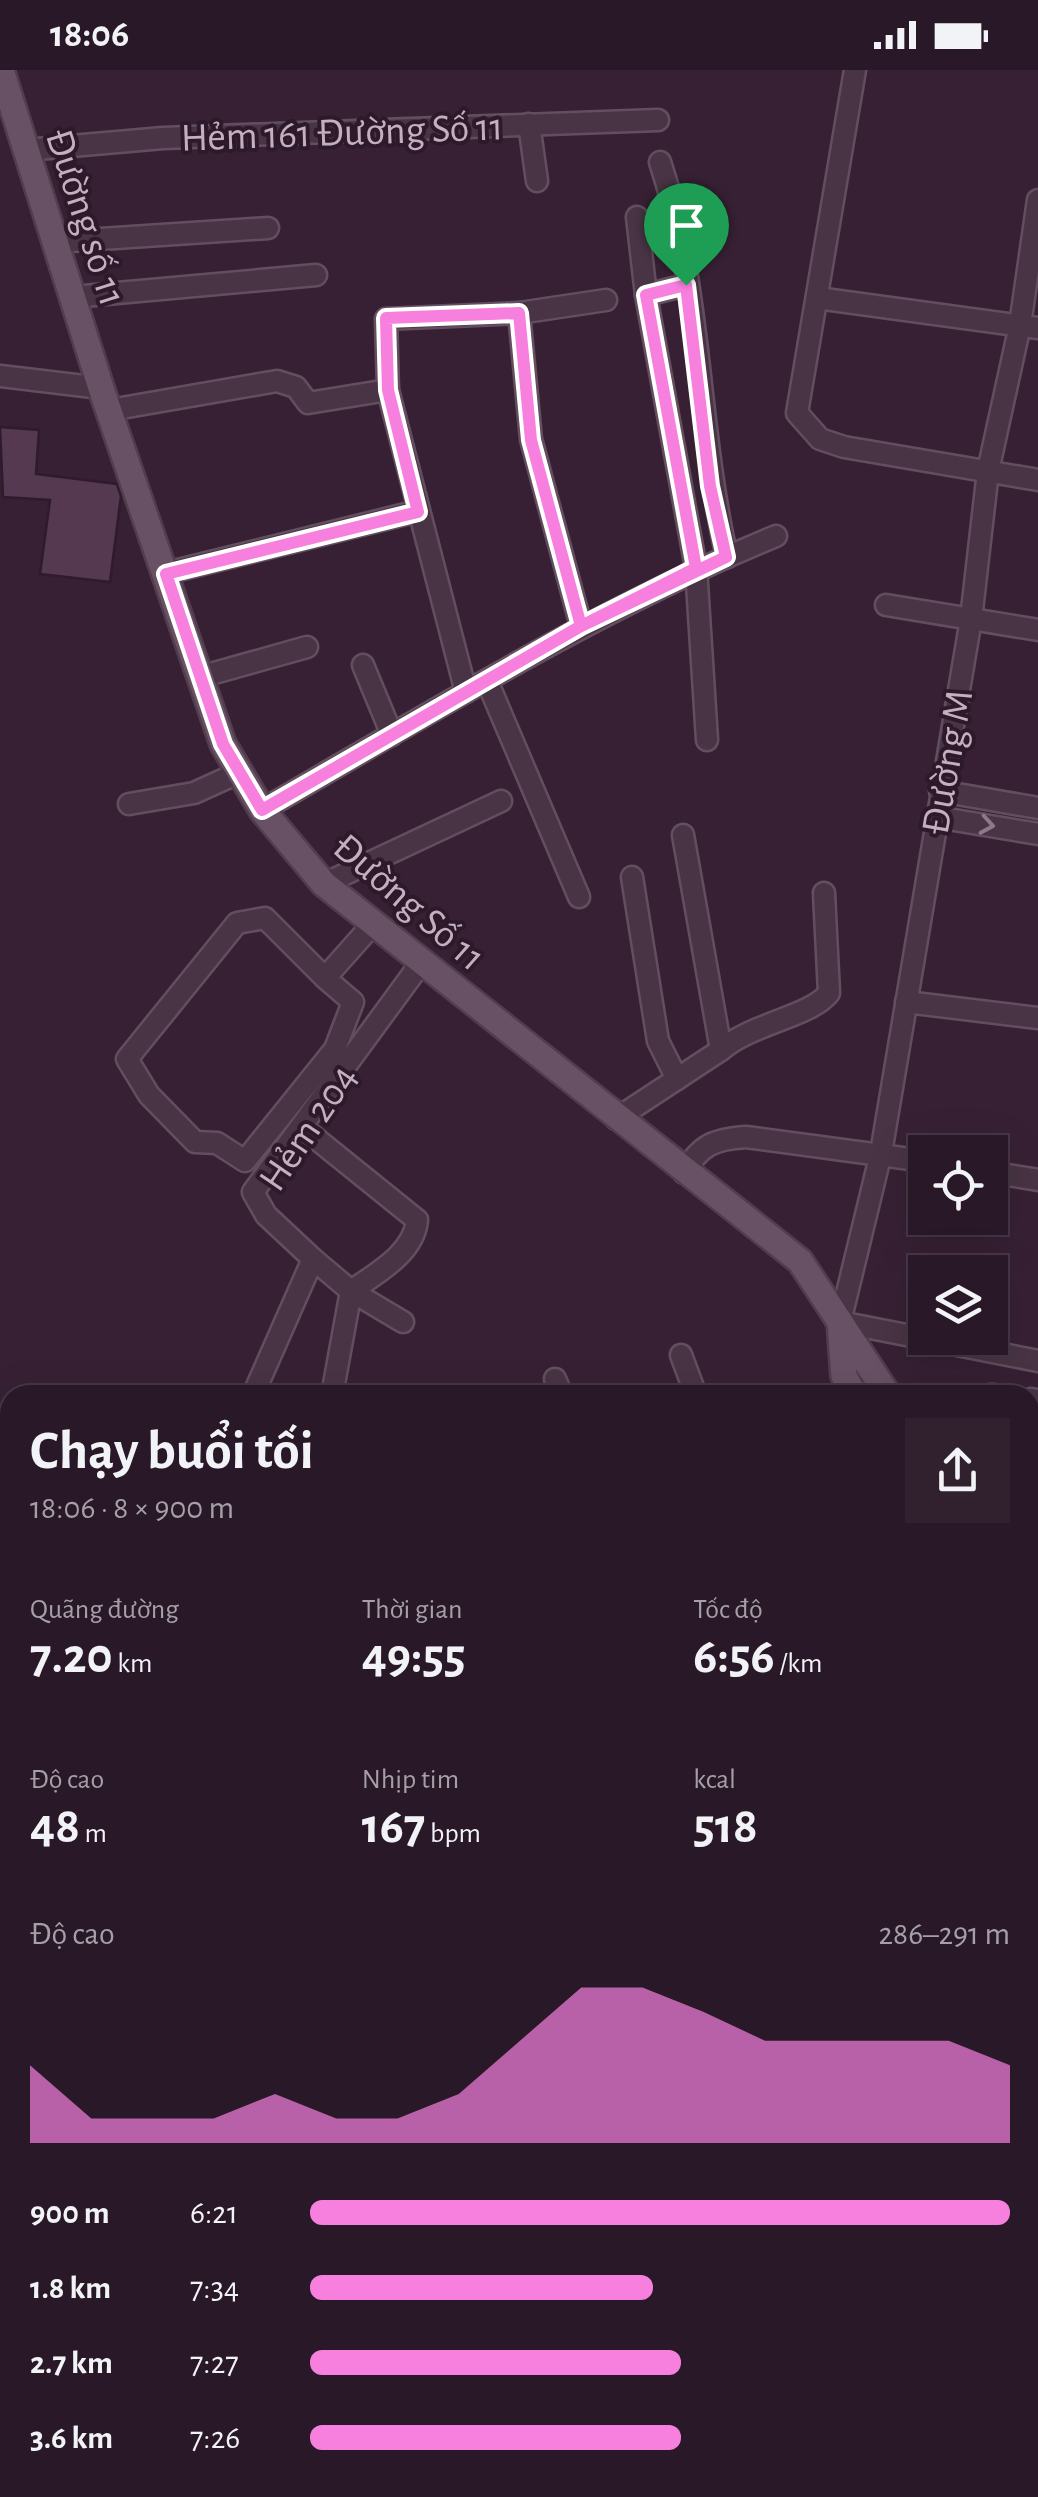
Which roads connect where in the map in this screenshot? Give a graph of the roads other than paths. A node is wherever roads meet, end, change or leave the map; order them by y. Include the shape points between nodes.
1 (1, 70) edge
2 (855, 70) edge
3 (658, 120) dead end
4 (529, 124) junction
5 (26, 150) junction
6 (660, 162) dead end
7 (537, 181) dead end
8 (1038, 200) edge
9 (637, 216) dead end
10 (268, 228) dead end
11 (55, 242) junction
12 (316, 275) dead end
13 (686, 285) junction
14 (646, 295) junction
15 (73, 297) junction
16 (817, 298) junction
17 (606, 300) dead end
18 (519, 313) junction
19 (1029, 326) edge
20 (0, 376) edge
21 (388, 390) junction
22 (106, 399) junction
23 (988, 471) junction
24 (1038, 480) edge
25 (418, 512) junction
26 (776, 536) dead end
27 (726, 557) junction
28 (696, 568) junction
29 (166, 574) junction
30 (886, 605) dead end
31 (971, 619) junction
32 (581, 626) junction
33 (1038, 630) edge
34 (308, 647) dead end
35 (364, 665) dead end
36 (200, 677) junction
37 (487, 681) junction
38 (466, 692) junction
39 (392, 735) junction
40 (707, 740) dead end
41 (238, 772) junction
42 (940, 791) junction
43 (501, 801) dead end
44 (129, 804) dead end
45 (1038, 808) edge
46 (262, 810) junction
47 (936, 817) junction
48 (1038, 834) edge
49 (683, 836) dead end
50 (632, 877) dead end
51 (324, 884) junction
52 (824, 893) dead end
53 (579, 897) dead end
54 (373, 924) junction
55 (421, 963) junction
56 (325, 978) junction
57 (906, 1002) junction
58 (1038, 1018) edge
59 (721, 1050) junction
60 (677, 1079) junction
61 (616, 1120) junction
62 (303, 1128) junction
63 (880, 1153) junction
64 (908, 1158) edge
65 (684, 1173) junction
66 (1008, 1175) edge
67 (1038, 1180) edge
68 (313, 1258) junction
69 (351, 1290) junction
70 (403, 1322) dead end
71 (840, 1322) junction
72 (681, 1355) dead end
73 (1038, 1361) edge
74 (257, 1385) edge
75 (334, 1385) edge
76 (692, 1385) edge
77 (849, 1385) edge
78 (881, 1385) edge

1 - 5 main road, Đường số 11
2 - 16 street
3 - 4 street, Hẻm 161 Đường Số 11
4 - 5 street, Hẻm 161 Đường Số 11
4 - 7 street
5 - 11 main road, Đường số 11
6 - 13 street
8 - 19 street, Đường M
9 - 14 street
10 - 11 street
11 - 15 main road, Đường số 11
12 - 15 street
13 - 14 street
13 - 27 street via 710,486
14 - 28 street
15 - 22 main road, Đường số 11
16 - 19 street
16 - 23 street via 797,412 806,428 844,447
17 - 18 street
18 - 21 street via 386,318
18 - 32 street via 531,440
19 - 23 street, Đường M
20 - 22 street
21 - 22 street via 308,402 296,387 278,382
21 - 25 street
22 - 29 main road, Đường Số 11
23 - 24 street
23 - 31 street, Đường M
25 - 29 street
25 - 38 street
26 - 27 street
27 - 28 street
28 - 32 street
28 - 40 street
29 - 36 main road, Đường Số 11
30 - 31 street
31 - 33 street
31 - 42 street, Đường M
32 - 37 street
34 - 36 street
35 - 39 street
36 - 41 main road, Đường Số 11
37 - 38 street
37 - 53 street
38 - 39 street
39 - 46 street
41 - 44 street via 194,793
41 - 46 main road, Đường Số 11
42 - 45 street
42 - 47 street, Đường M
43 - 51 street
46 - 51 main road, Đường Số 11
47 -> 48 street
47 - 57 street, Đường M
49 - 59 street
50 - 60 street via 658,1041
51 - 54 main road, Đường Số 11
52 - 59 street via 829,993 819,1004 762,1024
54 - 55 main road, Đường Số 11
54 - 56 street
55 - 61 main road, Đường Số 11
55 - 62 street, Hẻm 204
56 - 56 street via 353,1002 335,1049 245,1160 217,1142 195,1142 148,1096 127,1059 237,923 265,918
57 - 58 street
57 - 63 street, Đường M
59 - 60 street
60 - 61 street
61 - 65 main road, Đường Số 11
62 - 68 street, Hẻm 204 via 254,1192 266,1216
62 - 69 street via 418,1220 416,1235 386,1268
63 - 64 street
63 - 65 street via 723,1138 698,1148
63 - 71 street, Đường M
65 - 71 main road via 800,1261
66 - 67 street
68 - 69 street
68 - 74 street
69 - 70 street
69 - 75 street
71 - 73 street
71 - 77 main road
71 - 78 main road
72 - 76 street

